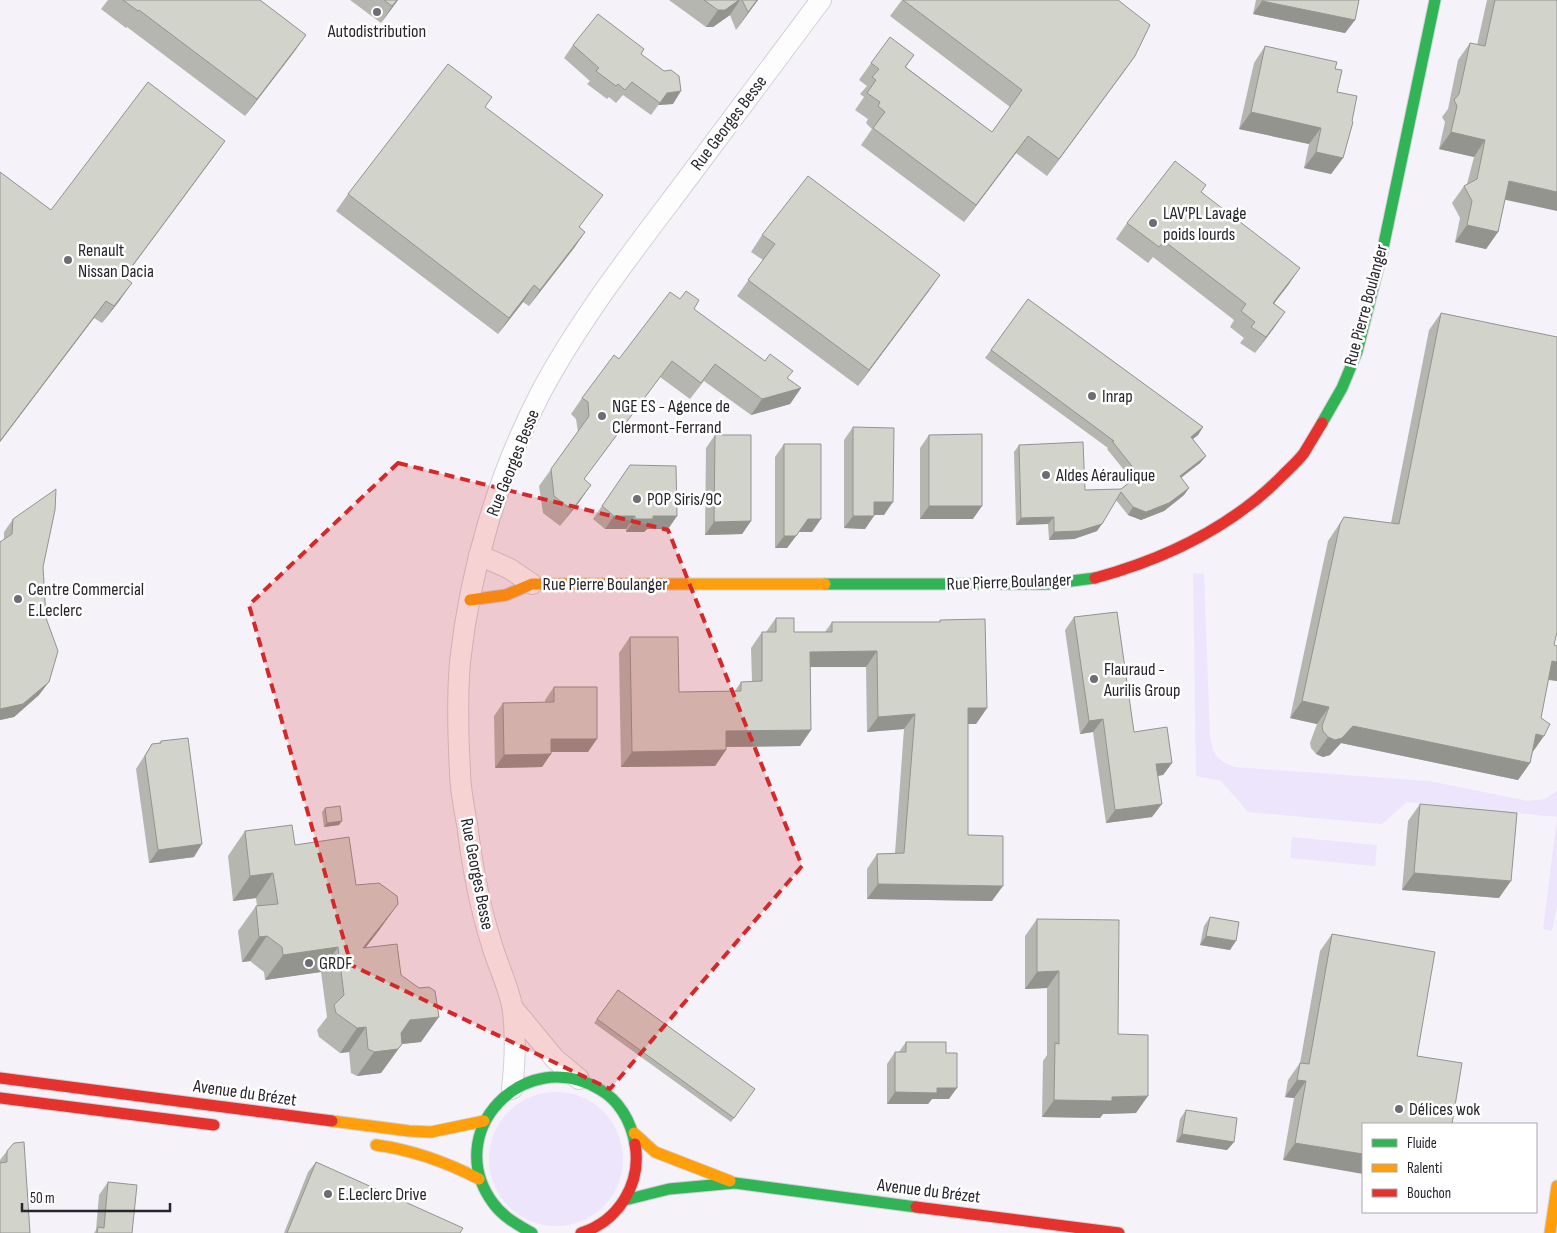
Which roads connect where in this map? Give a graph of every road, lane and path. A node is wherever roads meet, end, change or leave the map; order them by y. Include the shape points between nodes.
1 (821, 0) edge
2 (1435, 0) edge
3 (479, 555) junction
4 (532, 584) junction
5 (470, 600) junction
6 (512, 1007) junction
7 (0, 1078) edge
8 (579, 1079) junction
9 (512, 1089) junction
10 (0, 1098) edge
11 (484, 1121) junction
12 (223, 1126) dead end
13 (634, 1133) junction
14 (369, 1144) dead end
15 (479, 1179) junction
16 (735, 1183) junction
17 (1557, 1186) edge
18 (625, 1200) junction
19 (508, 1227) edge
20 (532, 1233) edge
21 (581, 1233) edge
22 (1119, 1233) edge
23 (1550, 1233) edge

1 - 3 street, Rue Georges Besse via 645,236 566,349 522,432
2 - 4 main road, Rue Pierre Boulanger via 1382,253 1357,352 1326,418 1302,454 1245,510 1176,549 1123,570 1090,579 1048,584
3 - 4 street, Rue Pierre Boulanger via 510,569
3 - 5 street, Rue Georges Besse
4 - 5 main road, Rue Pierre Boulanger via 506,595
5 - 6 street, Rue Georges Besse via 460,672 460,778 474,874
6 - 8 street, Rue Georges Besse via 555,1059
6 - 9 street, Rue Georges Besse via 516,1048
7 - 11 main road, Avenue du Brézet via 409,1131 431,1132
8 - 9 main road via 546,1077
8 - 13 main road via 610,1095 626,1115
9 - 11 main road
10 - 12 main road, Avenue du Brézet
11 - 15 main road via 476,1160
13 - 16 main road, Avenue du Brézet via 656,1152
13 - 18 main road via 638,1156 635,1179
14 - 15 main road via 405,1148 446,1162
15 - 19 main road
16 - 18 main road, Avenue du Brézet via 669,1189
16 - 22 main road, Avenue du Brézet
17 - 23 main road
18 - 21 main road via 600,1225
19 - 20 main road

